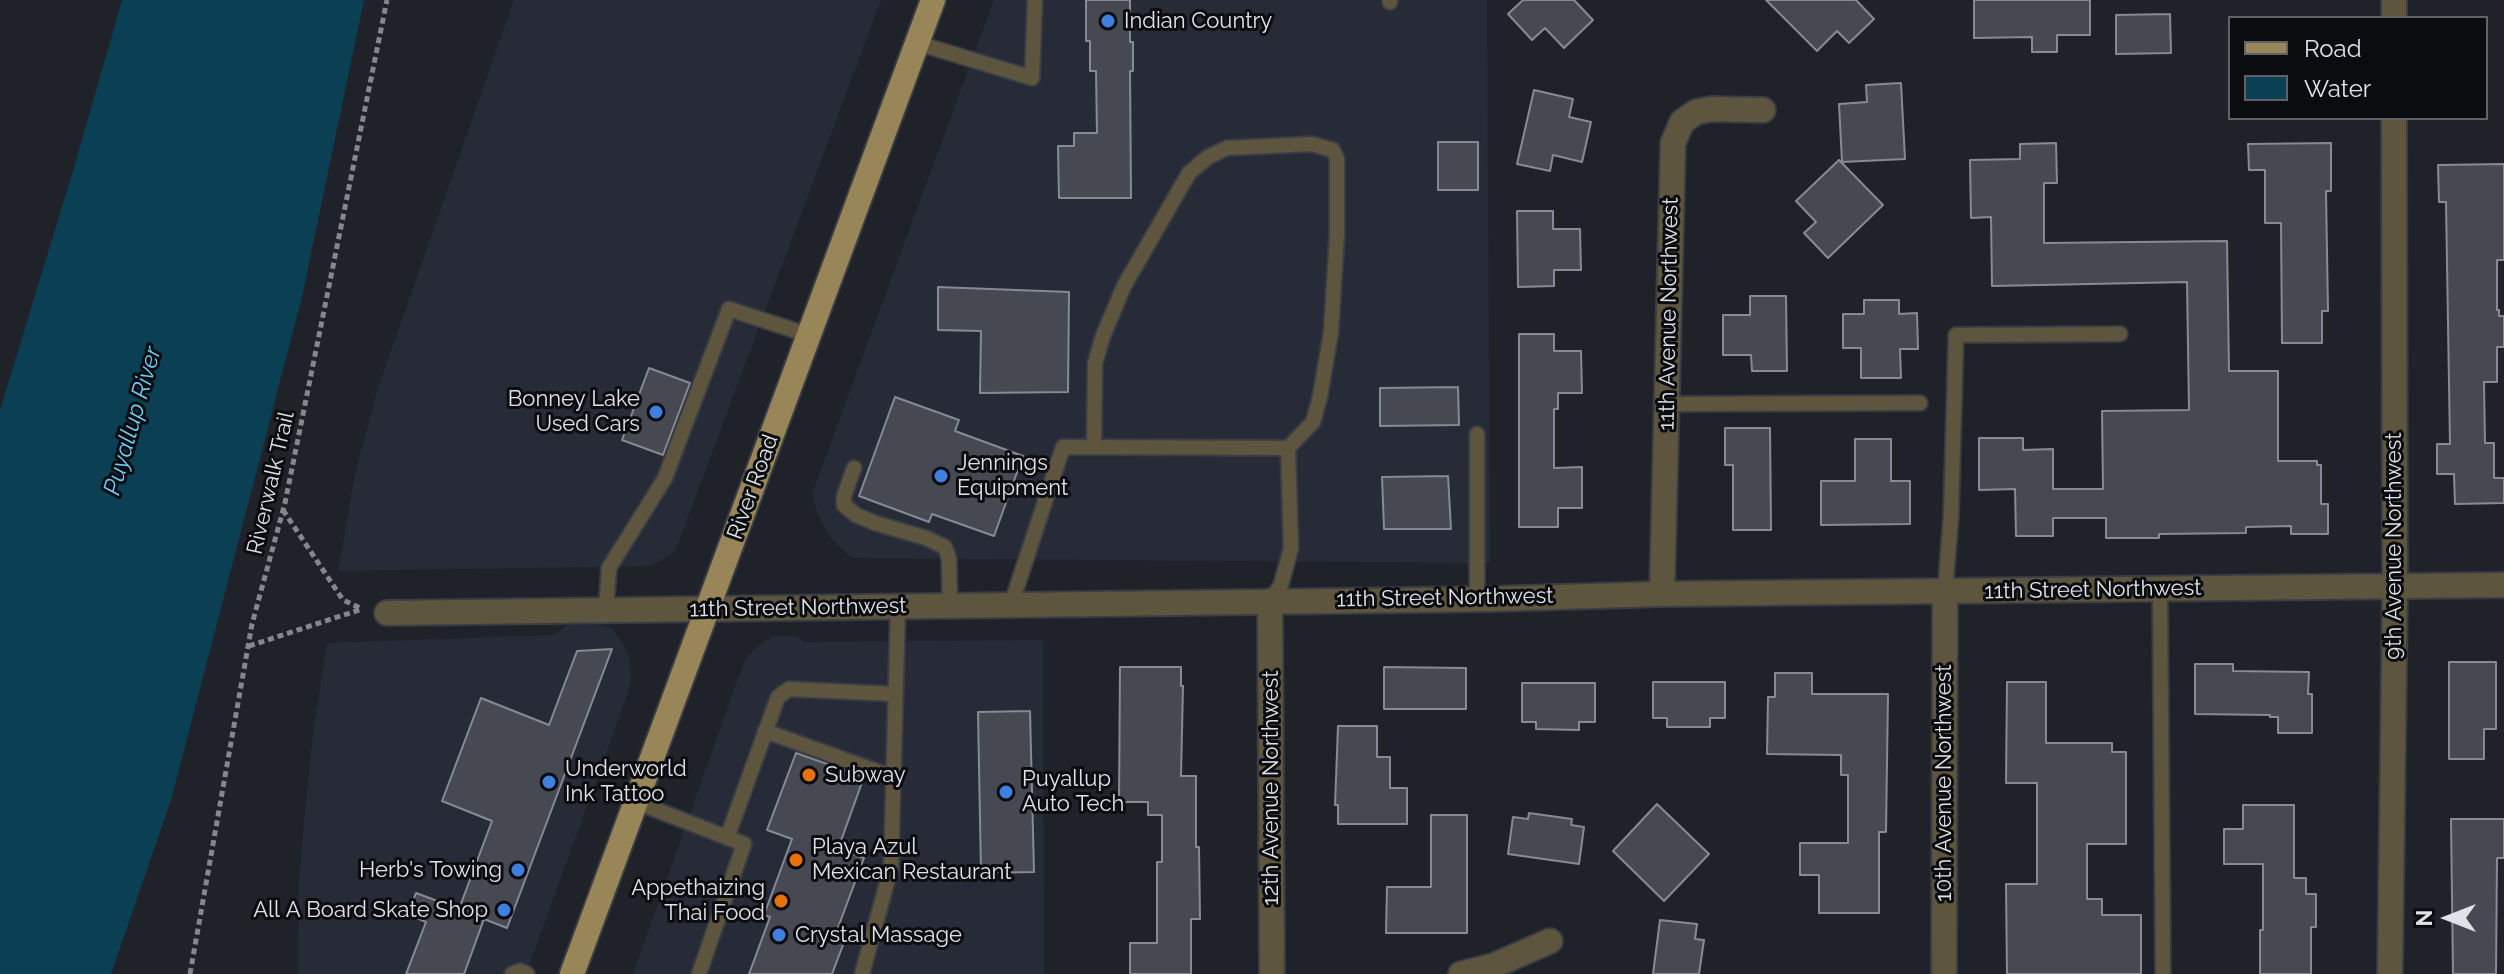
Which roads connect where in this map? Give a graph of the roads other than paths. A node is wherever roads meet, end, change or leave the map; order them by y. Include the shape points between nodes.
1 (933, 0) edge
2 (1035, 0) edge
3 (917, 43) junction
4 (1763, 110) dead end
5 (2394, 120) edge
6 (2120, 334) dead end
7 (809, 335) junction
8 (1920, 403) dead end
9 (1668, 404) junction
10 (1477, 434) dead end
11 (1094, 447) junction
12 (1288, 448) junction
13 (854, 468) dead end
14 (2504, 585) edge
15 (2395, 586) junction
16 (2160, 589) junction
17 (1945, 592) junction
18 (1662, 594) junction
19 (1477, 599) junction
20 (1270, 601) junction
21 (1011, 605) junction
22 (898, 606) junction
23 (950, 606) junction
24 (709, 609) junction
25 (606, 610) junction
26 (387, 613) road end
27 (895, 694) junction
28 (765, 731) junction
29 (893, 777) junction
30 (636, 802) junction
31 (727, 838) junction
32 (1550, 941) dead end
33 (512, 974) edge
34 (527, 974) edge
35 (572, 974) edge
36 (699, 974) edge
37 (862, 974) edge
38 (1272, 974) edge
39 (1461, 974) edge
40 (1944, 974) edge
41 (2163, 974) edge
42 (2390, 974) edge

1 - 3 main road, River Road
2 - 3 lane via 1032,78
3 - 7 main road, River Road
4 - 9 street, 11th Avenue Northwest via 1702,110 1688,116 1675,135
5 - 15 street, 9th Avenue Northwest
6 - 17 lane via 1956,335
7 - 24 main road, River Road
7 - 25 lane via 729,309 665,478 609,568
8 - 9 lane
9 - 18 street, 11th Avenue Northwest
10 - 19 lane
11 - 12 lane
11 - 12 lane via 1095,363 1103,336 1124,286 1189,173 1227,148 1312,144 1333,150 1337,159 1331,332 1313,422
11 - 21 lane via 1063,447
12 - 20 lane via 1291,548 1281,585
13 - 23 lane via 844,505 875,523 945,547
14 - 15 street, 11th Street Northwest
15 - 16 street, 11th Street Northwest
15 - 42 street, 9th Avenue Northwest
16 - 17 street, 11th Street Northwest
16 - 41 lane
17 - 18 street, 11th Street Northwest
17 - 40 street, 10th Avenue Northwest
18 - 19 street, 11th Street Northwest
19 - 20 street, 11th Street Northwest
20 - 21 street, 11th Street Northwest
20 - 38 street, 12th Avenue Northwest
21 - 23 street, 11th Street Northwest
22 - 23 street, 11th Street Northwest
22 - 24 street, 11th Street Northwest
22 - 27 lane
24 - 25 street, 11th Street Northwest
24 - 30 main road, River Road
25 - 26 street, 11th Street Northwest
27 - 28 lane via 789,689 778,697
27 - 29 lane
28 - 29 lane
28 - 31 lane
29 - 37 lane via 891,868
30 - 31 lane
30 - 35 main road, River Road
31 - 36 lane via 744,844
32 - 39 street
33 - 34 lane

